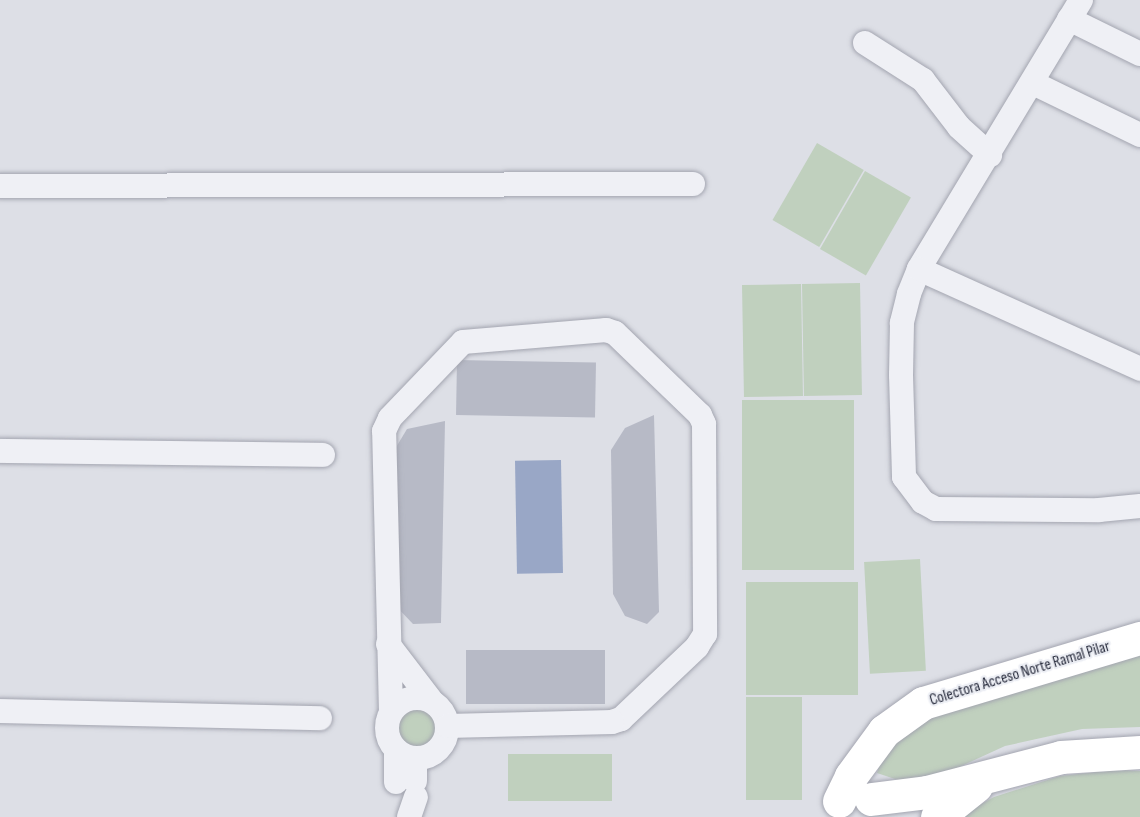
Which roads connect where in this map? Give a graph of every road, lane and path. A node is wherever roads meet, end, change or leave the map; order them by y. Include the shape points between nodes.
1 (1075, 9) edge
2 (865, 43) dead end
3 (1140, 54) edge
4 (1033, 83) junction
5 (1140, 135) edge
6 (990, 154) junction
7 (693, 184) dead end
8 (0, 186) edge
9 (919, 269) junction
10 (1140, 369) edge
11 (0, 451) edge
12 (323, 455) dead end
13 (1140, 506) edge
14 (1140, 638) edge
15 (388, 644) junction
16 (430, 699) junction
17 (0, 711) edge
18 (391, 712) junction
19 (320, 718) dead end
20 (448, 726) junction
21 (1140, 752) edge
22 (995, 774) junction
23 (405, 788) edge
24 (856, 809) edge
25 (937, 817) edge

1 - 3 street
1 - 4 street
2 - 6 street via 924,80 959,127
4 - 5 street
4 - 6 street
6 - 9 street
7 - 8 street
9 - 10 street
9 - 13 street via 902,323 901,375 904,477 923,502 953,510 1100,510
11 - 12 street
14 - 24 street, Colectora Acceso Norte Ramal Pilar via 923,703 884,732 851,776
15 - 16 street
15 - 18 street
15 - 20 street via 384,431 390,418 464,342 606,330 615,333 700,415 704,424 705,633 697,647 621,719 612,722
16 - 18 street via 412,697
16 - 20 street via 444,713
17 - 19 street
18 - 23 street via 387,732
20 - 23 street via 447,736
21 - 22 street via 1061,758
22 - 24 street
22 - 25 street

